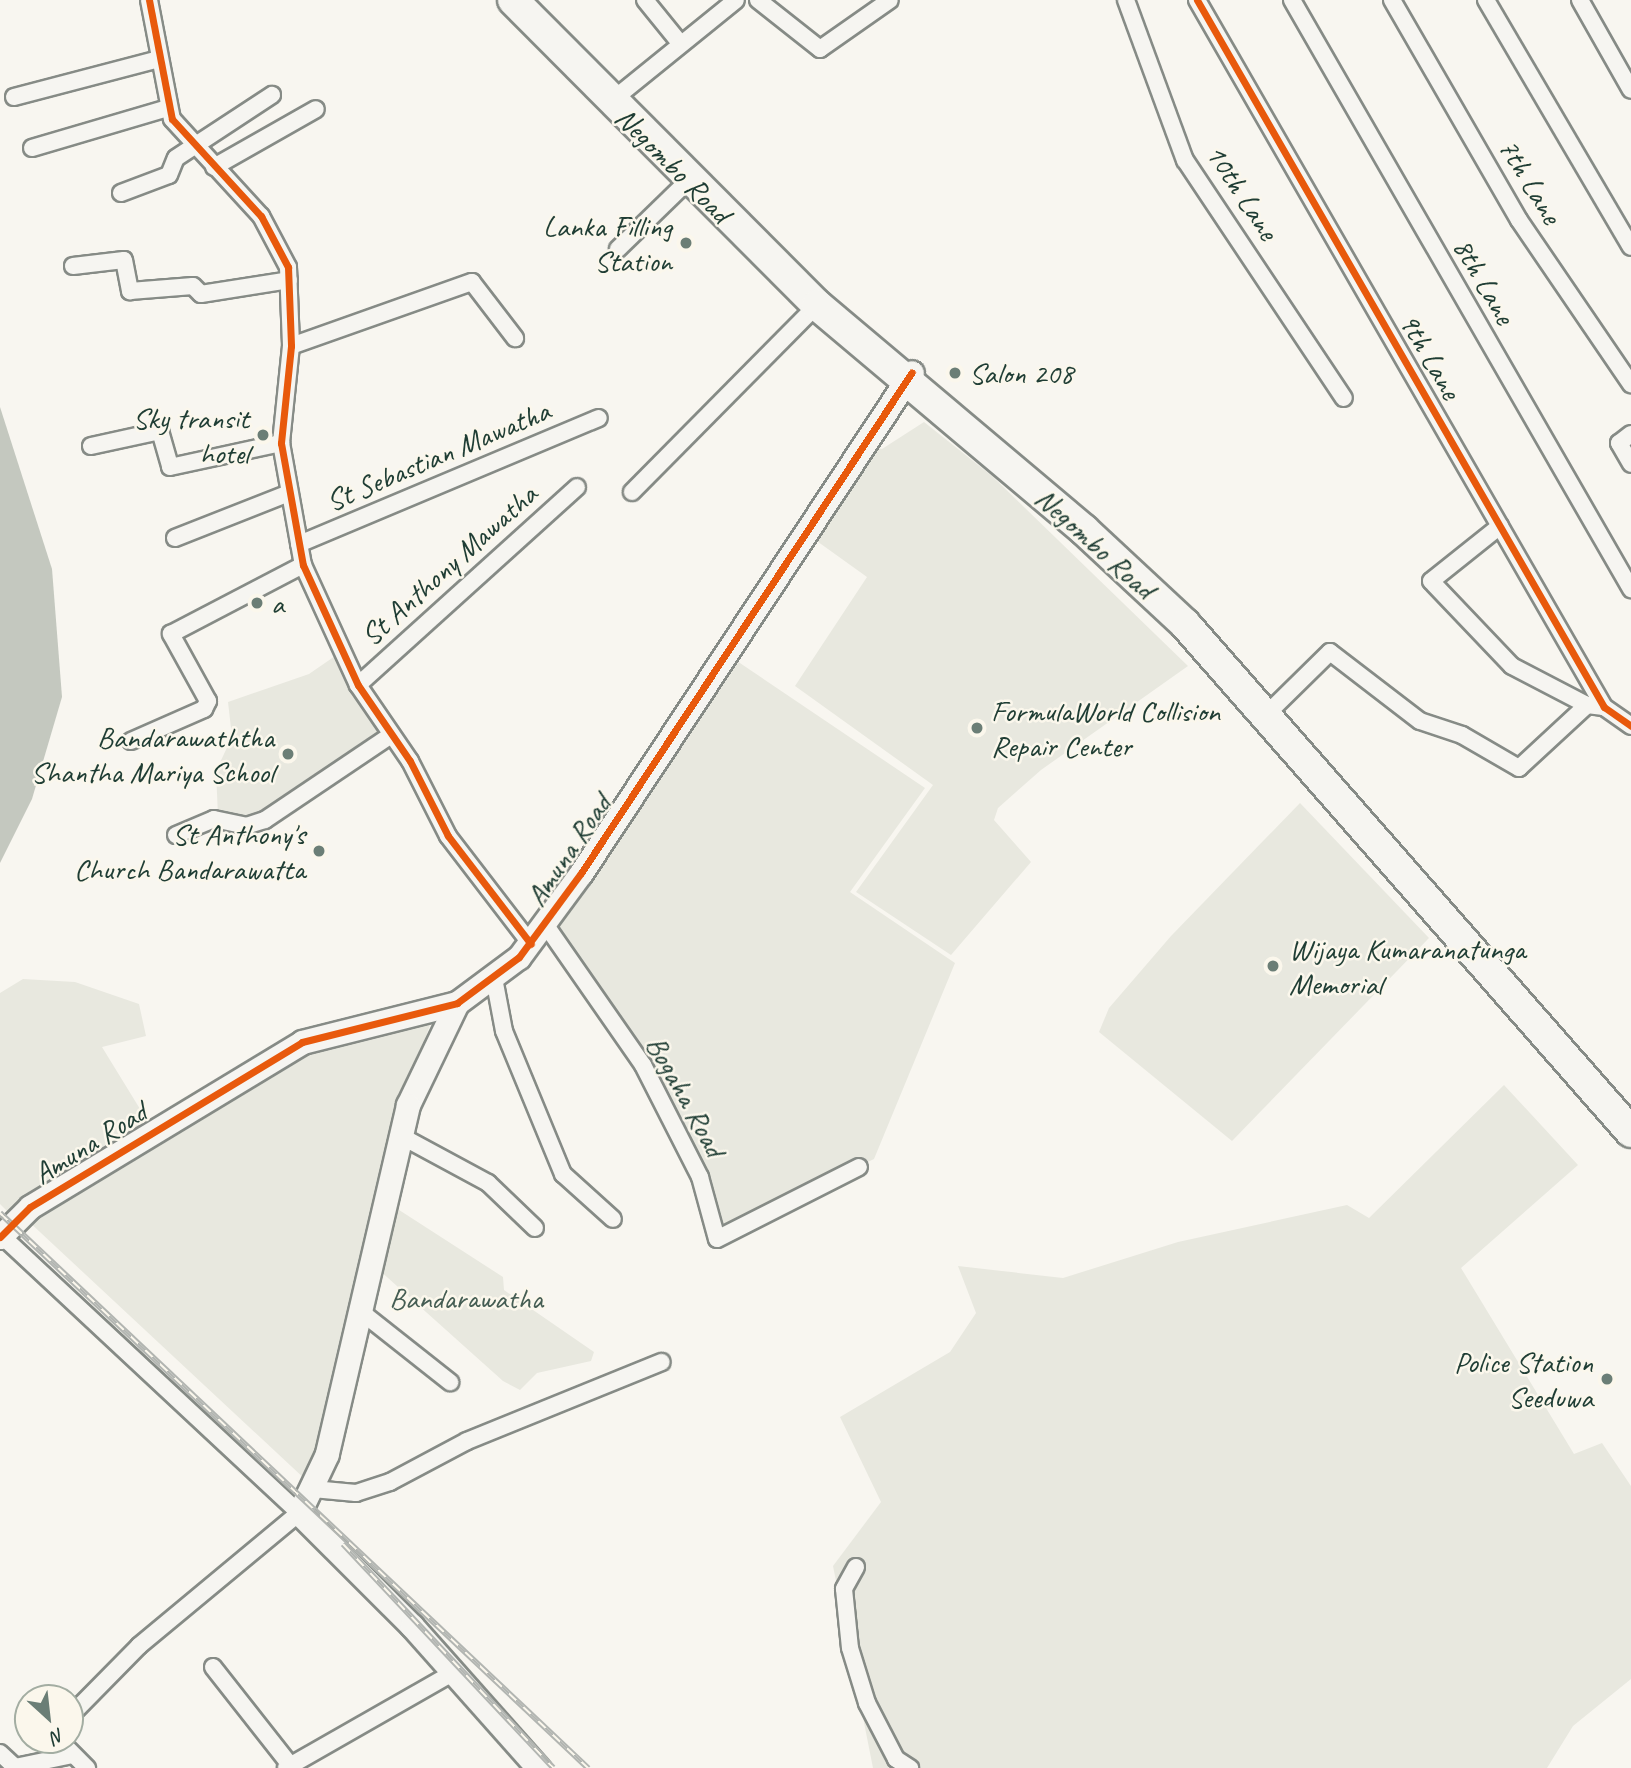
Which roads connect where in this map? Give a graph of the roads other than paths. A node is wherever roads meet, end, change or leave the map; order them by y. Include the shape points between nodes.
1 (149, 0) edge
2 (513, 0) edge
3 (529, 0) edge
4 (645, 0) edge
5 (736, 0) edge
6 (758, 0) edge
7 (890, 0) edge
8 (1126, 0) edge
9 (1197, 0) edge
10 (1292, 0) edge
11 (1392, 0) edge
12 (1486, 0) edge
13 (1580, 0) edge
14 (680, 43) junction
15 (159, 59) junction
16 (1631, 90) edge
17 (620, 94) junction
18 (272, 95) dead end
19 (14, 97) dead end
20 (168, 108) junction
21 (316, 109) dead end
22 (196, 145) junction
23 (32, 148) dead end
24 (214, 167) junction
25 (688, 181) junction
26 (121, 193) dead end
27 (1631, 247) edge
28 (618, 249) dead end
29 (73, 266) dead end
30 (289, 280) junction
31 (817, 305) junction
32 (515, 338) dead end
33 (291, 346) junction
34 (909, 376) junction
35 (1631, 384) edge
36 (1345, 398) dead end
37 (598, 418) dead end
38 (1631, 434) edge
39 (281, 443) junction
40 (91, 446) dead end
41 (1631, 464) edge
42 (577, 487) dead end
43 (632, 492) dead end
44 (289, 493) junction
45 (1500, 526) junction
46 (175, 538) dead end
47 (299, 544) junction
48 (303, 565) junction
49 (1631, 589) edge
50 (358, 685) junction
51 (1587, 705) junction
52 (1275, 706) junction
53 (1604, 707) junction
54 (1631, 726) edge
55 (391, 735) junction
56 (131, 741) dead end
57 (176, 835) dead end
58 (545, 925) junction
59 (531, 944) junction
60 (494, 978) junction
61 (457, 1003) junction
62 (1631, 1113) edge
63 (1631, 1132) edge
64 (401, 1136) junction
65 (859, 1167) dead end
66 (613, 1219) dead end
67 (535, 1228) dead end
68 (1, 1236) edge
69 (360, 1311) junction
70 (662, 1362) dead end
71 (450, 1382) dead end
72 (313, 1489) junction
73 (299, 1513) junction
74 (856, 1567) dead end
75 (213, 1667) dead end
76 (454, 1672) junction
77 (84, 1703) edge
78 (0, 1753) edge
79 (73, 1755) joint
80 (288, 1767) edge
81 (87, 1768) edge
82 (538, 1768) edge
83 (910, 1768) edge

1 - 15 street
2 - 25 highway, Negombo Road
3 - 17 highway, Negombo Road
4 - 14 street
5 - 14 street
6 - 7 street via 820,49
8 - 36 street, 10th Lane via 1185,160
9 - 45 street, 9th Lane
10 - 49 street, 8th Lane
11 - 35 street, 7th Lane via 1519,220
12 - 27 street
13 - 16 street
14 - 17 street
15 - 19 street
15 - 20 street
17 - 34 highway, Negombo Road via 765,242
18 - 22 street
20 - 22 street
20 - 23 street
21 - 24 street
22 - 24 street
22 - 26 street via 173,162 169,175
24 - 30 street via 261,216
25 - 28 street
25 - 31 highway, Negombo Road
29 - 30 street via 124,260 130,291 193,286 201,294
30 - 33 street
31 - 34 highway, Negombo Road
31 - 43 street
32 - 33 street via 472,282
33 - 39 street
34 - 52 highway, Negombo Road via 1093,521 1195,616
34 - 58 street, Amuna Road
34 - 63 highway, Negombo Road via 1185,624
37 - 47 street, St Sebastian Mawatha
38 - 41 street via 1619,443
39 - 40 street via 170,467 160,431
39 - 44 street
42 - 50 street, St Anthony Mawatha
44 - 46 street
44 - 47 street
45 - 51 street via 1431,581 1513,666
45 - 53 street, 9th Lane
47 - 48 street
48 - 50 street
48 - 56 street via 171,634 208,701 204,709
50 - 55 street
51 - 52 street via 1519,768 1462,734 1420,721 1330,652
51 - 53 street
52 - 62 highway, Negombo Road
53 - 54 street, 9th Lane
55 - 57 street via 265,820 246,826 214,819
55 - 59 street via 486,893
58 - 59 street, Amuna Road
58 - 65 street, Bogaha Road via 643,1065 700,1177 717,1240
59 - 60 street, Amuna Road
60 - 61 street, Amuna Road
60 - 66 street via 504,1031 563,1174
61 - 64 street via 408,1105
61 - 68 street, Amuna Road via 302,1042 30,1207
64 - 67 street via 488,1183
64 - 69 street
68 - 73 street
69 - 71 street
69 - 72 street
70 - 72 street via 467,1441 390,1482 356,1493
72 - 73 street
73 - 76 street
73 - 77 street via 139,1646
74 - 83 street via 844,1589 850,1648 867,1703 896,1759
75 - 80 street
76 - 80 street
76 - 82 street
78 - 79 street via 15,1767
79 - 81 street

